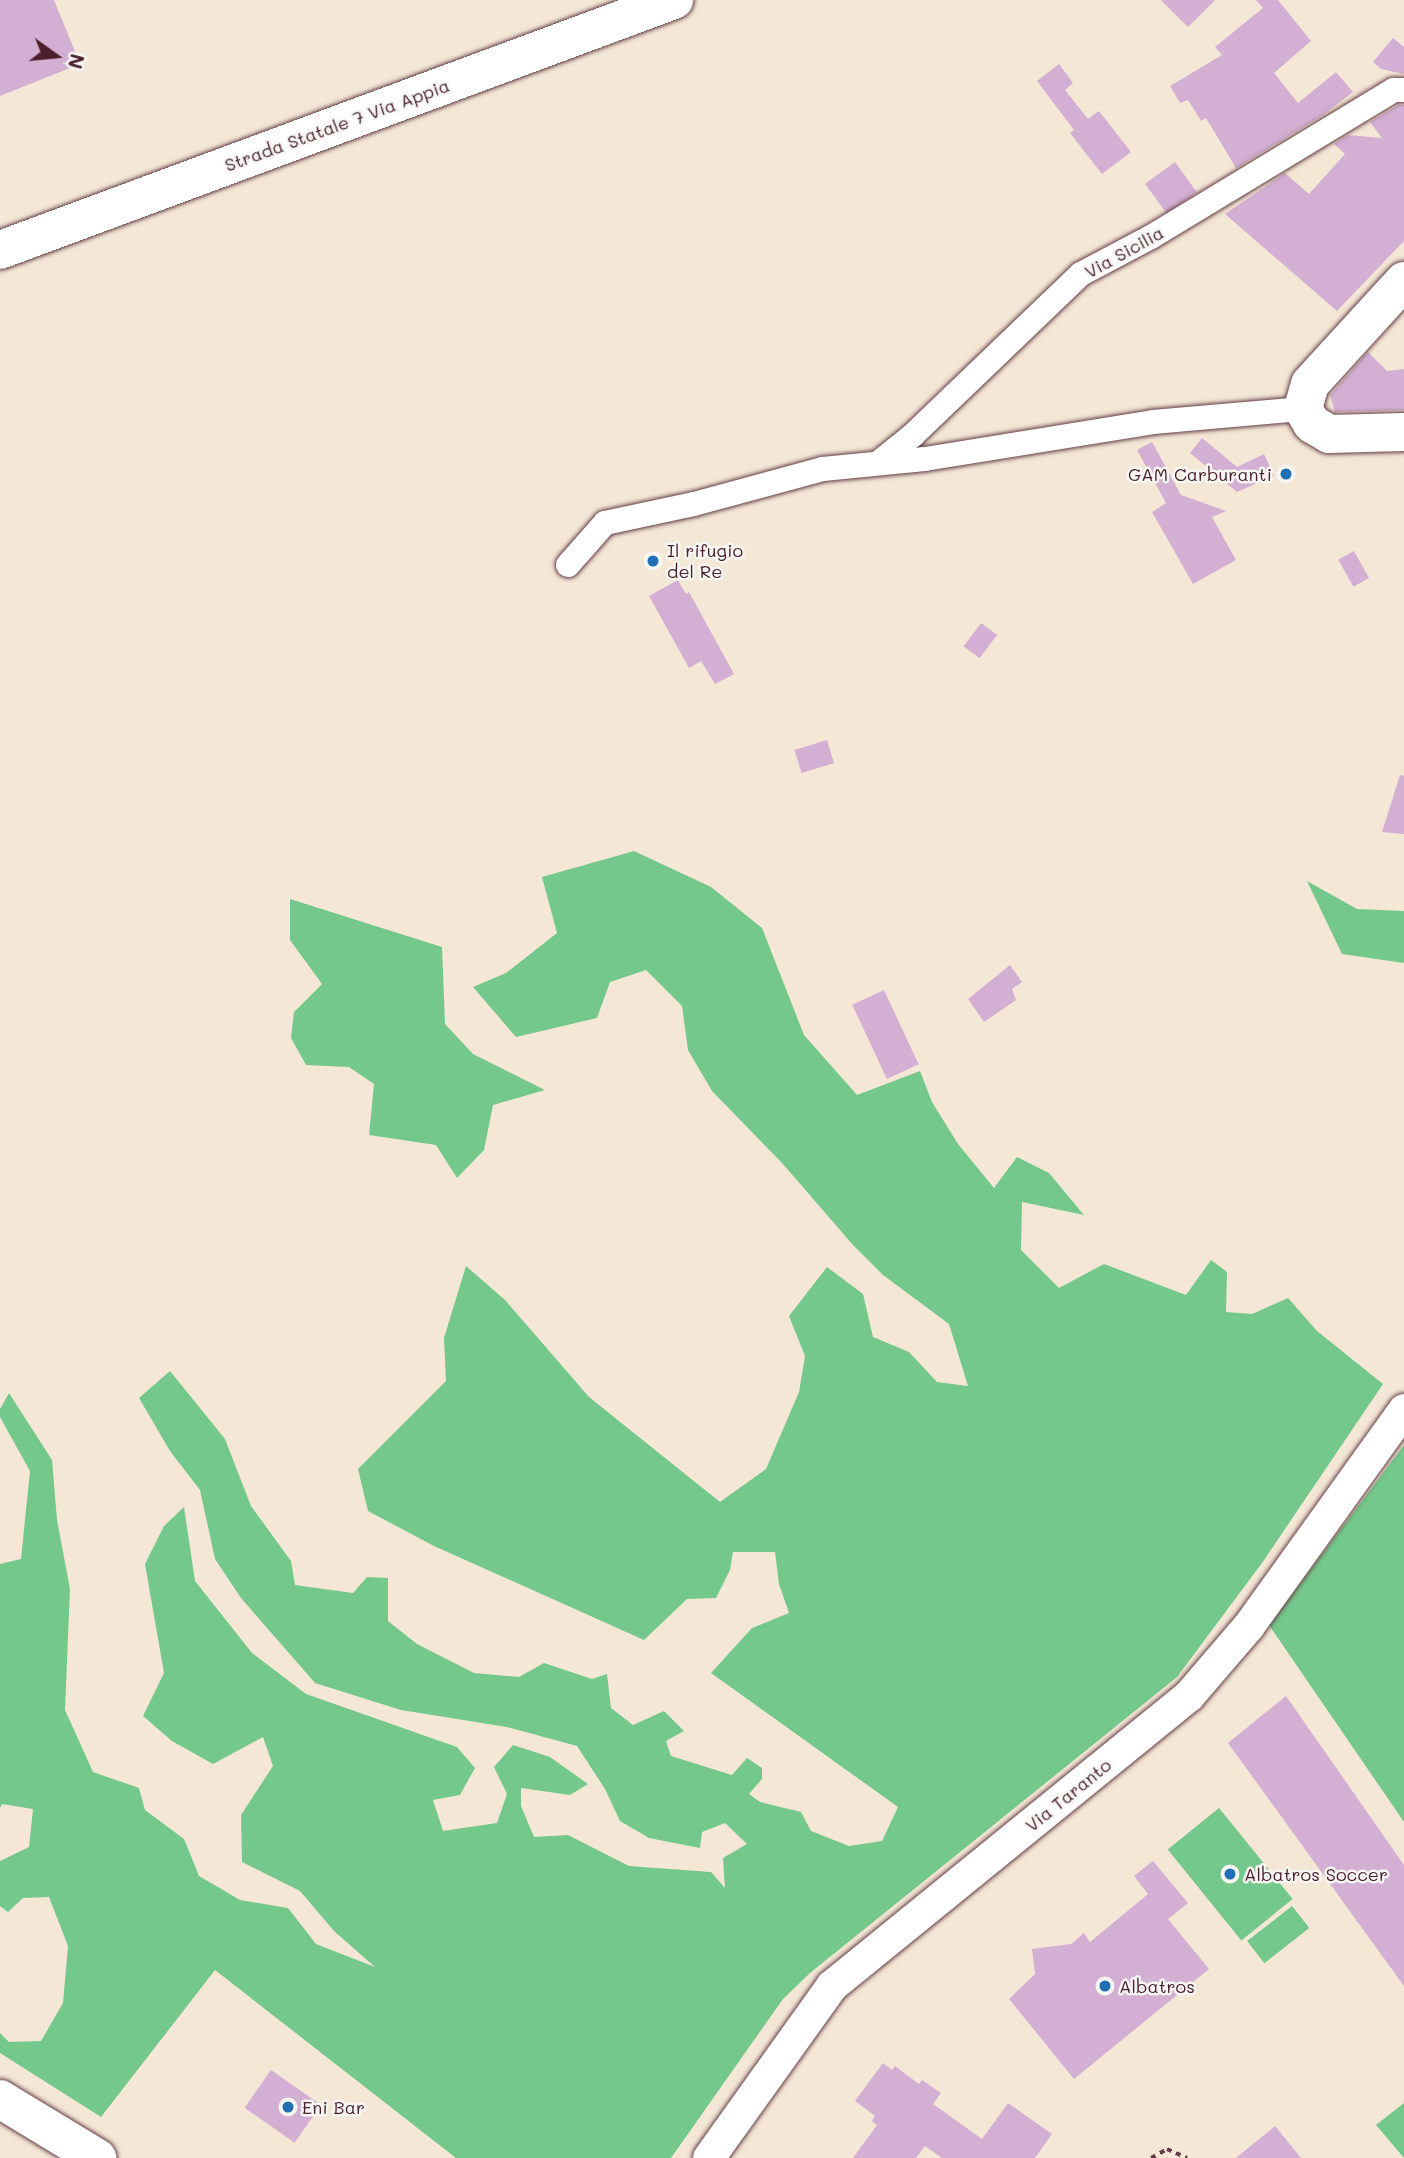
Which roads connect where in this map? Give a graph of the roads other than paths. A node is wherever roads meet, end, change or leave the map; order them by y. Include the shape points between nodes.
1 (674, 0) edge
2 (1404, 90) edge
3 (0, 250) edge
4 (1404, 281) edge
5 (1303, 409) junction
6 (1404, 432) edge
7 (878, 463) junction
8 (568, 565) dead end
9 (1404, 1410) edge
10 (0, 2099) edge
11 (97, 2158) edge
12 (709, 2158) edge

1 - 3 main road, Strada Statale 7 Via Appia
2 - 7 street, Via Sicilia via 1394,90 1151,237 1081,274 914,435
4 - 5 main road via 1310,383
5 - 6 main road via 1312,424 1329,434
5 - 7 street via 1153,422
7 - 8 street via 823,468 605,523
9 - 12 street, Via Taranto via 1249,1626 1189,1696 832,1986
10 - 11 main road

